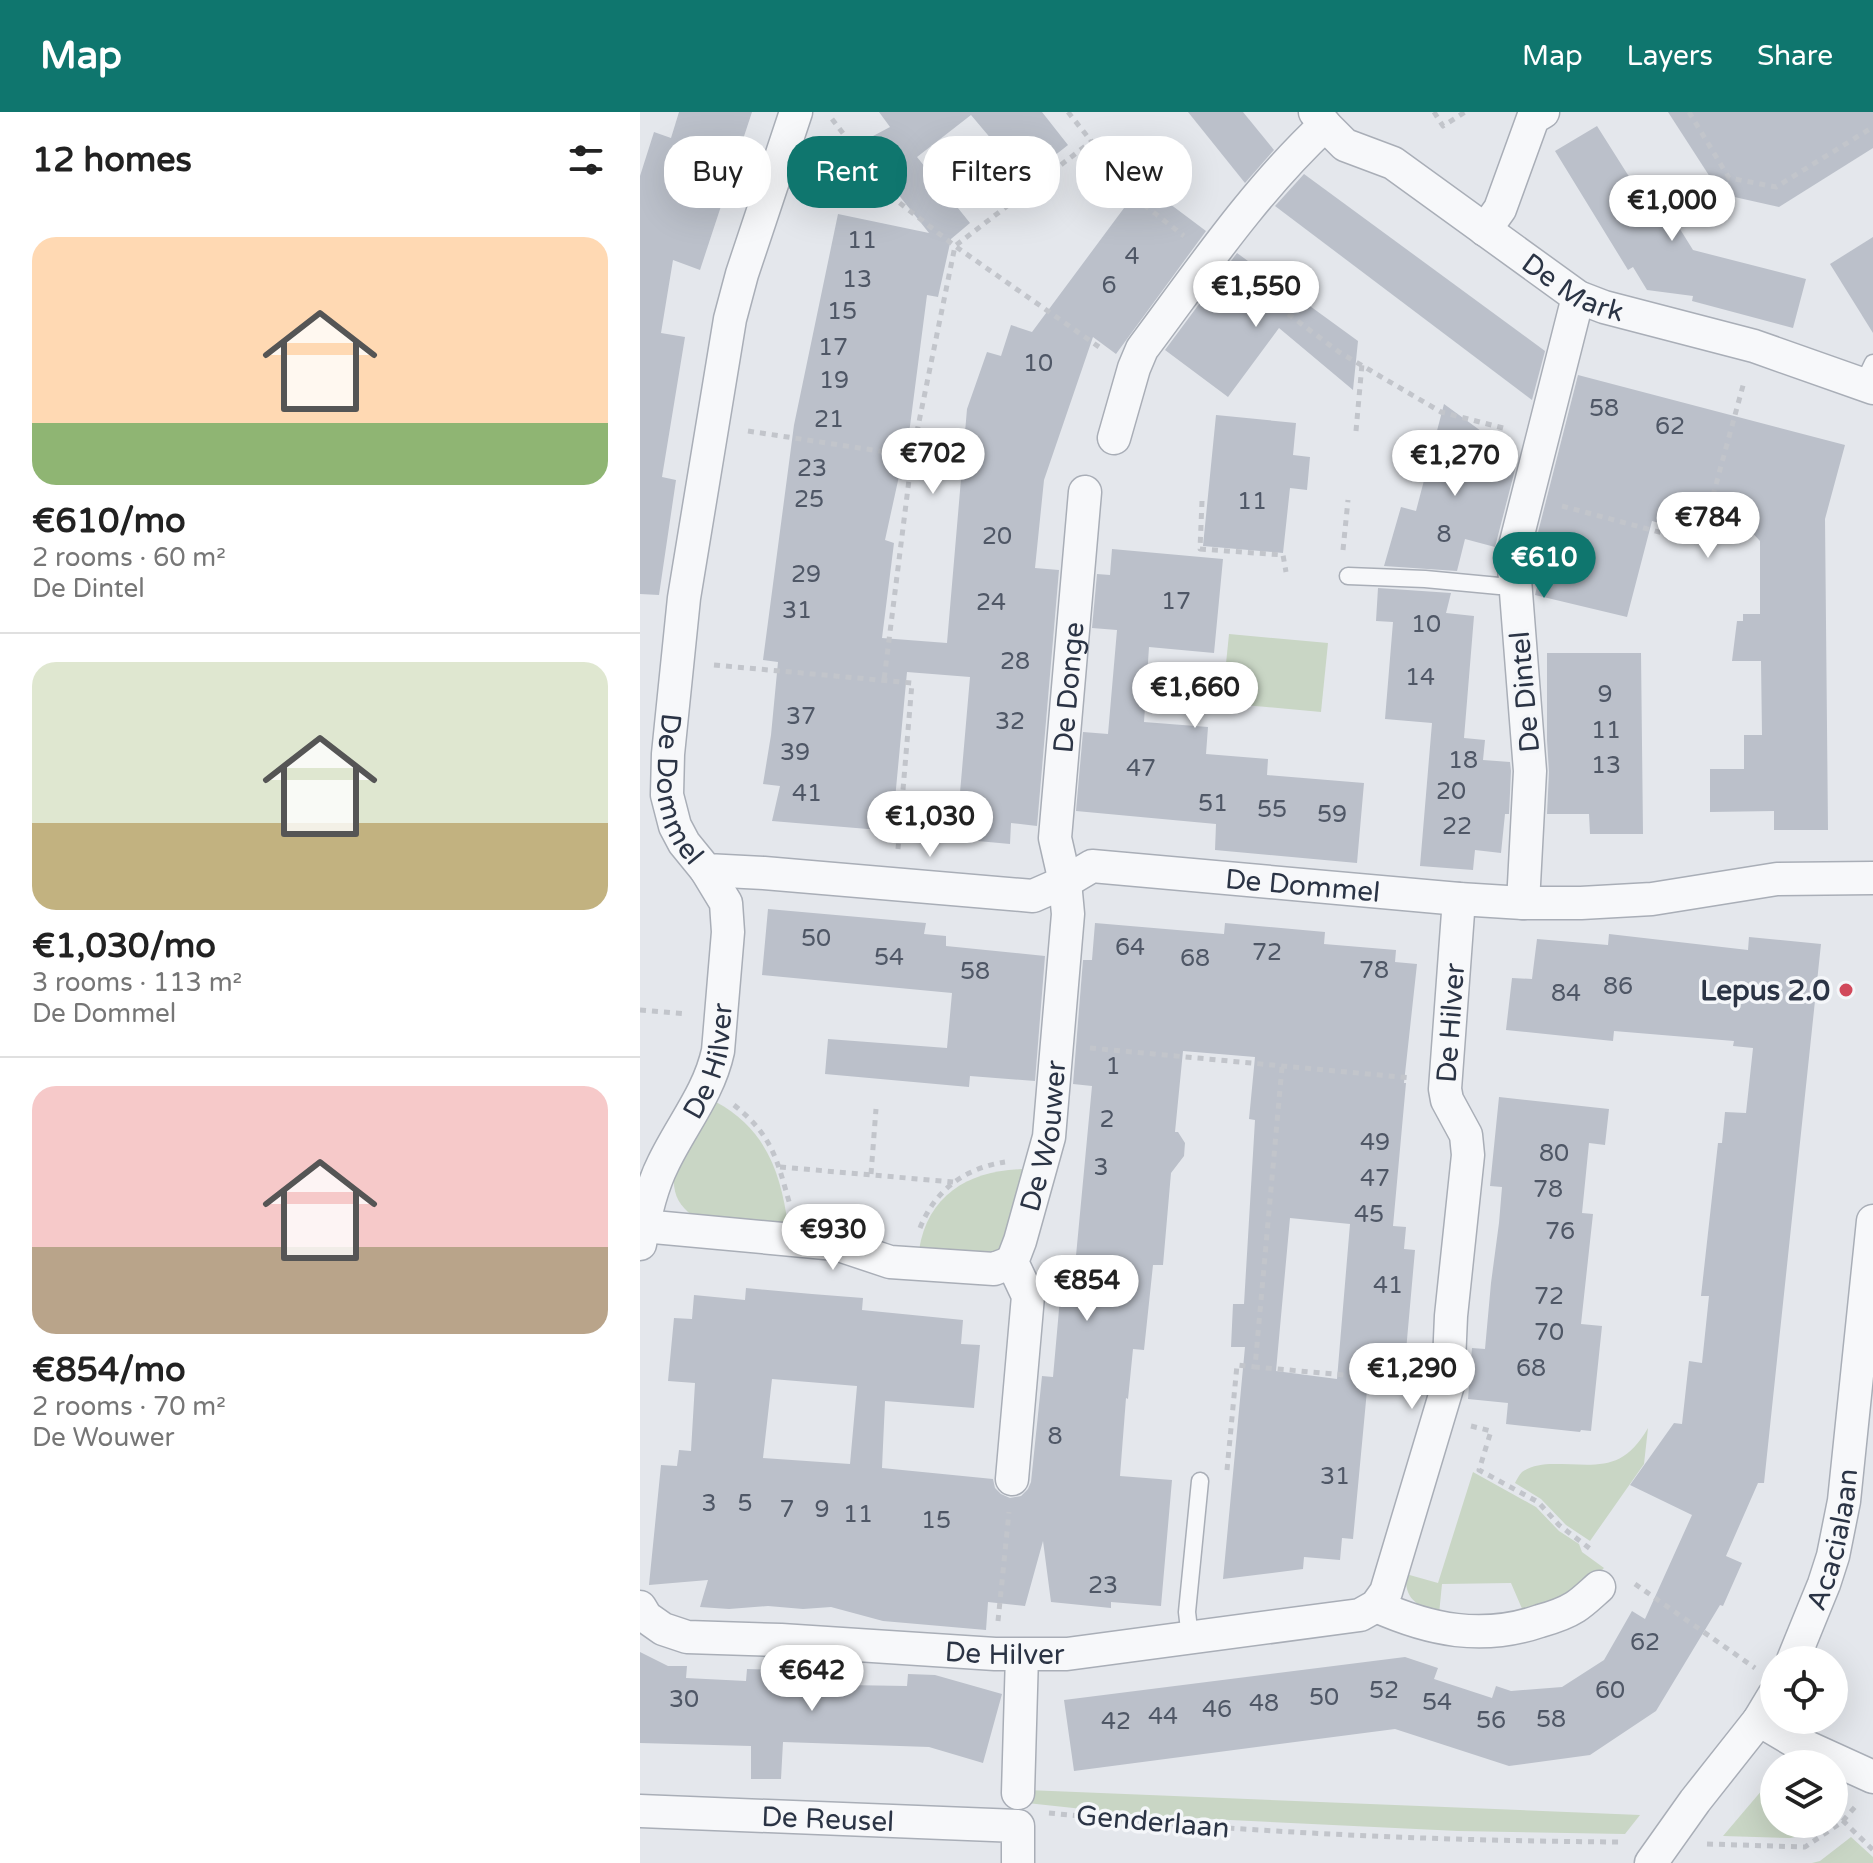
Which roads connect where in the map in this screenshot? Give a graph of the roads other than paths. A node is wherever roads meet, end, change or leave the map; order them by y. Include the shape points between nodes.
1 (796, 112) edge
2 (1543, 112) edge
3 (1320, 118) edge
4 (1485, 230) junction
5 (1578, 297) junction
6 (1870, 378) edge
7 (1114, 438) dead end
8 (1085, 492) dead end
9 (1345, 568) road end
10 (1515, 585) junction
11 (706, 870) junction
12 (1873, 878) edge
13 (1065, 882) junction
14 (1459, 899) junction
15 (1523, 903) junction
16 (1873, 1221) edge
17 (641, 1235) edge
18 (1012, 1262) junction
19 (1012, 1479) road end
20 (1200, 1481) road end
21 (1613, 1582) road end
22 (1376, 1606) junction
23 (640, 1607) edge
24 (1190, 1638) junction
25 (1799, 1646) edge
26 (1008, 1654) junction
27 (1760, 1704) edge
28 (1791, 1734) edge
29 (1873, 1777) edge
30 (1018, 1793) dead end
31 (640, 1811) edge
32 (1658, 1853) edge
33 (1018, 1863) edge

1 - 11 street, De Dommel via 730,319 684,598 667,795 675,826
2 - 4 street via 1533,118 1500,209
3 - 4 street, De Mark via 1345,145 1393,163
3 - 7 street via 1307,142 1142,349
4 - 5 street, De Mark
5 - 6 street, De Mark
5 - 10 street, De Dintel via 1513,554
8 - 13 street, De Donge via 1055,838
9 - 10 lane
10 - 15 street, De Dintel via 1530,771
11 - 13 street, De Dommel via 1033,896
11 - 17 street, De Hilver via 726,903 728,932 714,1069 661,1167
12 - 15 street, De Dommel via 1777,879 1652,899
13 - 14 street, De Dommel via 1092,866
13 - 18 street, De Wouwer via 1068,914 1049,1137
14 - 15 street, De Dommel
14 - 22 street, De Hilver via 1445,1081 1447,1100 1466,1135 1468,1155 1448,1385 1386,1592
16 - 25 street, Acacialaan via 1844,1501 1833,1556
17 - 18 street via 792,1239 836,1244 912,1264 994,1269
18 - 19 street via 1028,1296
20 - 24 lane via 1187,1612
21 - 22 street via 1554,1617 1510,1630 1442,1629
22 - 24 street, De Hilver via 1360,1615
23 - 26 street, De Hilver via 663,1629 687,1637
24 - 26 street, De Hilver via 1067,1654
26 - 30 street
27 - 32 street
28 - 29 street via 1796,1742
31 - 33 street, De Reusel via 1018,1826

